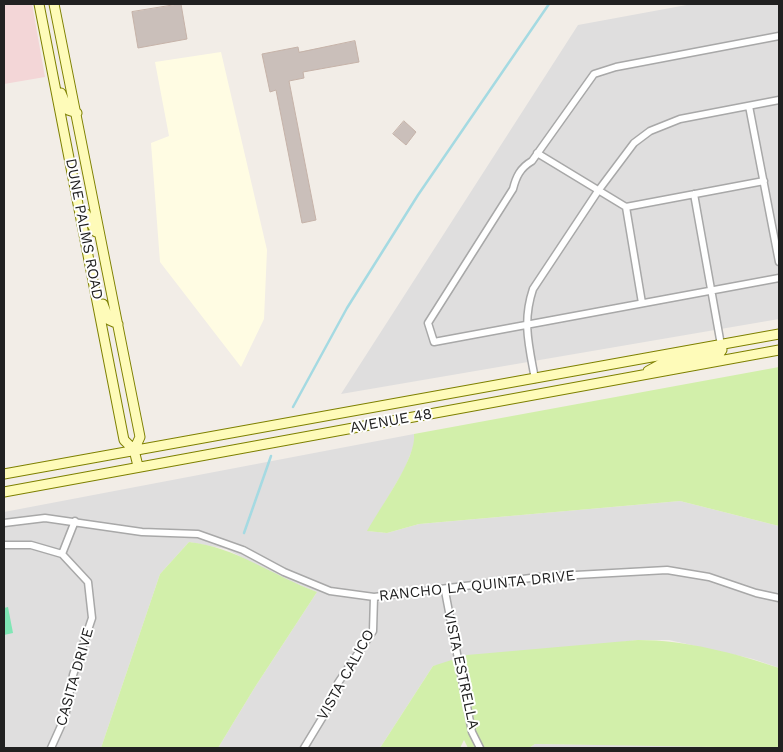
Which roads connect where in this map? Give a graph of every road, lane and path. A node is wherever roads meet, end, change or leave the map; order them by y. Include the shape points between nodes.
1 (39, 4) edge
2 (54, 4) edge
3 (779, 36) edge
4 (54, 79) junction
5 (779, 100) edge
6 (750, 106) junction
7 (76, 113) junction
8 (537, 153) junction
9 (764, 181) junction
10 (598, 192) junction
11 (694, 194) junction
12 (626, 207) junction
13 (80, 213) junction
14 (104, 251) junction
15 (779, 262) edge
16 (779, 278) edge
17 (95, 284) junction
18 (712, 290) junction
19 (642, 303) junction
20 (118, 324) junction
21 (525, 324) junction
22 (779, 334) edge
23 (721, 345) junction
24 (779, 350) edge
25 (637, 376) junction
26 (535, 379) junction
27 (538, 394) junction
28 (134, 450) junction
29 (138, 466) junction
30 (4, 474) edge
31 (4, 492) edge
32 (75, 522) junction
33 (4, 523) edge
34 (4, 545) edge
35 (62, 554) junction
36 (444, 591) junction
37 (374, 597) junction
38 (779, 598) edge
39 (52, 748) edge
40 (304, 748) edge
41 (480, 748) edge

1 - 4 main road, DUNE PALMS ROAD
2 - 7 main road, DUNE PALMS ROAD
3 - 8 street via 594,74
4 - 7 main road via 68,110
4 - 13 main road, DUNE PALMS ROAD
5 - 6 street
6 - 9 street
6 - 10 street via 680,118 650,130 634,143
7 - 14 main road, DUNE PALMS ROAD
8 - 10 street
8 - 21 street via 520,172 513,189 428,323 434,342
9 - 11 street
9 - 15 street
10 - 12 street
10 - 21 street via 533,290
11 - 12 street
11 - 18 street
12 - 19 street
13 - 14 main road via 90,217
13 - 17 main road, DUNE PALMS ROAD
14 - 20 main road, DUNE PALMS ROAD
16 - 18 street
17 - 20 main road via 109,320
17 - 28 main road, DUNE PALMS ROAD via 124,440
18 - 19 street
18 - 23 street
19 - 21 street
20 - 28 main road, DUNE PALMS ROAD via 140,437
21 - 26 street
22 - 23 main road, AVENUE 48
23 - 25 main road via 719,354 659,365
23 - 26 main road, AVENUE 48
24 - 25 main road, AVENUE 48
25 - 27 main road, AVENUE 48
26 - 27 main road
26 - 28 main road, AVENUE 48
27 - 29 main road, AVENUE 48
28 - 29 main road, DUNE PALMS ROAD
28 - 30 main road, AVENUE 48
29 - 31 main road, AVENUE 48
32 - 33 street, RANCHO LA QUINTA DRIVE via 45,518
32 - 35 street
32 - 37 street, RANCHO LA QUINTA DRIVE via 142,532 198,534 243,550 330,591
34 - 35 street via 31,545
35 - 39 street, CASITA DRIVE via 88,582 92,618 73,675 65,717
36 - 37 street, RANCHO LA QUINTA DRIVE
36 - 38 street, RANCHO LA QUINTA DRIVE via 539,577 667,570 709,577 756,594
36 - 41 street, VISTA ESTRELLA via 472,732
37 - 40 street, VISTA CALICO via 373,632 338,683

